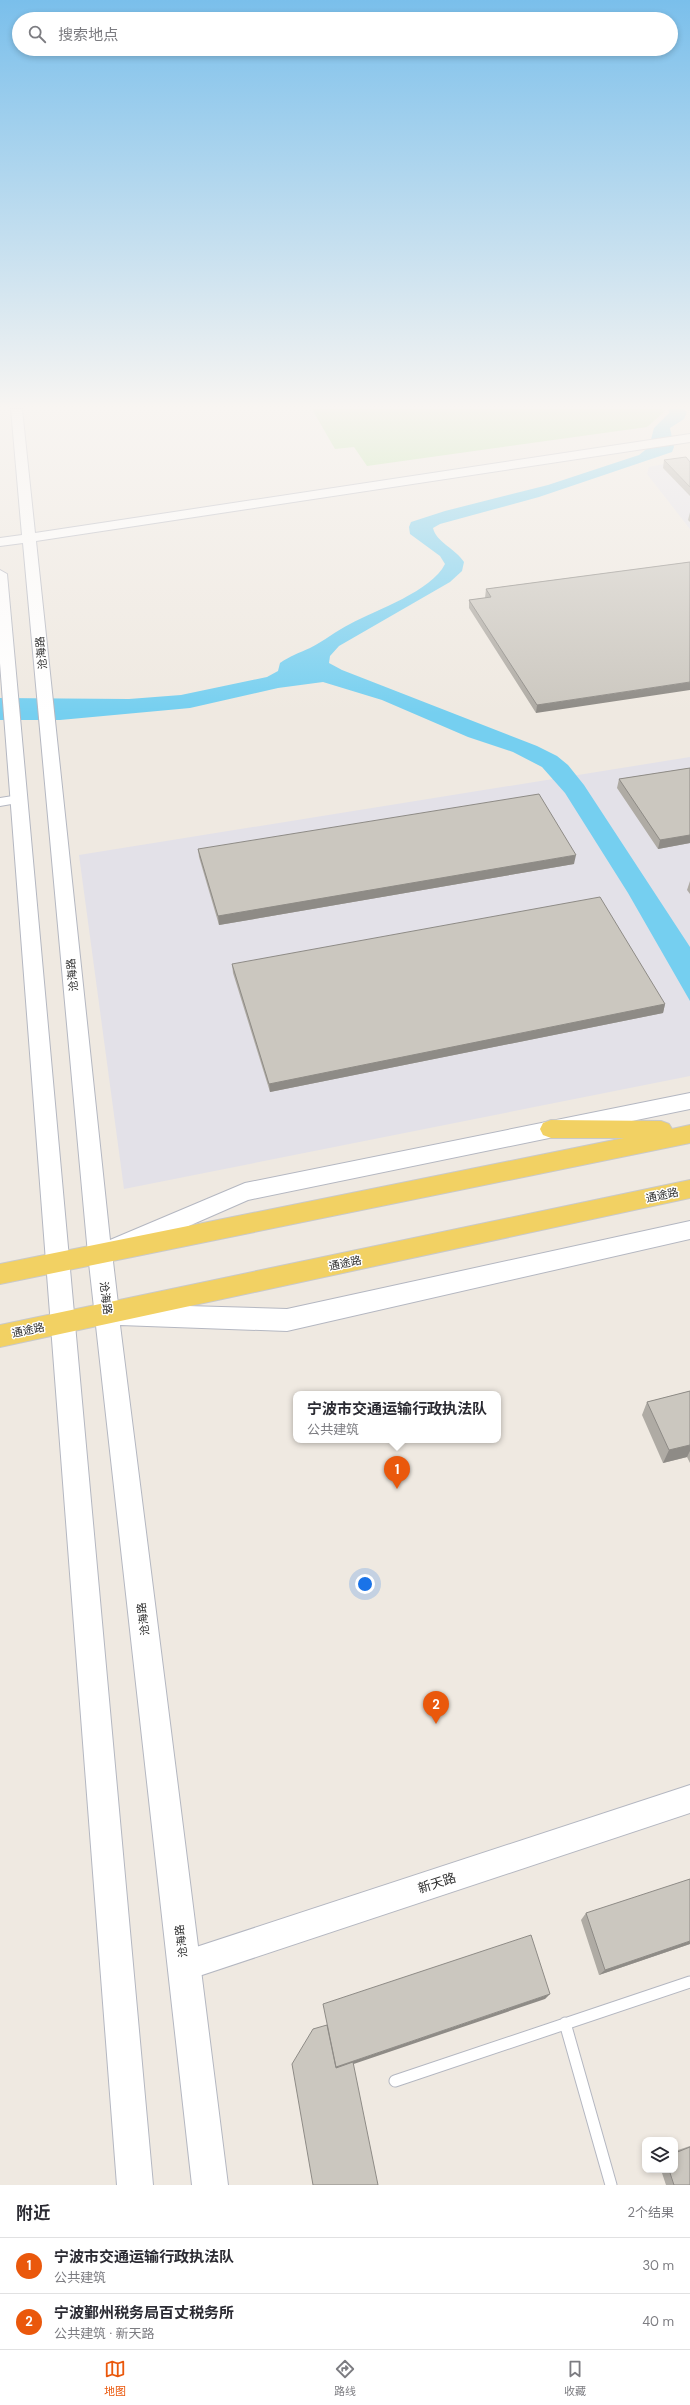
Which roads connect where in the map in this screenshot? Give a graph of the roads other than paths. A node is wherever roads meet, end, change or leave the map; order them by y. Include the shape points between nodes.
1 (27, 511) edge
2 (165, 511) edge
3 (177, 511) edge
4 (0, 530) edge
5 (29, 532) junction
6 (0, 542) edge
7 (0, 574) edge
8 (10, 801) edge
9 (690, 1101) edge
10 (551, 1129) junction
11 (690, 1132) edge
12 (690, 1189) edge
13 (690, 1230) edge
14 (100, 1254) junction
15 (58, 1262) junction
16 (0, 1274) edge
17 (108, 1314) junction
18 (62, 1323) junction
19 (0, 1336) edge
20 (690, 1799) edge
21 (184, 1966) junction
22 (690, 1982) edge
23 (565, 2023) junction
24 (395, 2080) dead end
25 (135, 2185) edge
26 (210, 2185) edge
27 (611, 2185) edge

1 - 5 main road, 沧海路
2 - 5 main road
3 - 5 main road
4 - 5 main road
5 - 6 main road
5 - 14 main road, 沧海路
7 - 8 main road via 12,722
8 - 15 main road
9 - 10 main road
10 - 11 main road
10 - 14 main road via 245,1192
11 - 14 main road
12 - 17 main road, 通途路
13 - 17 main road via 287,1320
14 - 15 main road
14 - 17 main road, 沧海路
15 - 16 main road
15 - 18 main road
17 - 18 main road, 通途路
17 - 21 main road, 沧海路
18 - 19 main road, 通途路
18 - 25 main road
20 - 21 street, 新天路
21 - 26 main road, 沧海路
22 - 23 lane
23 - 24 lane
23 - 27 lane

